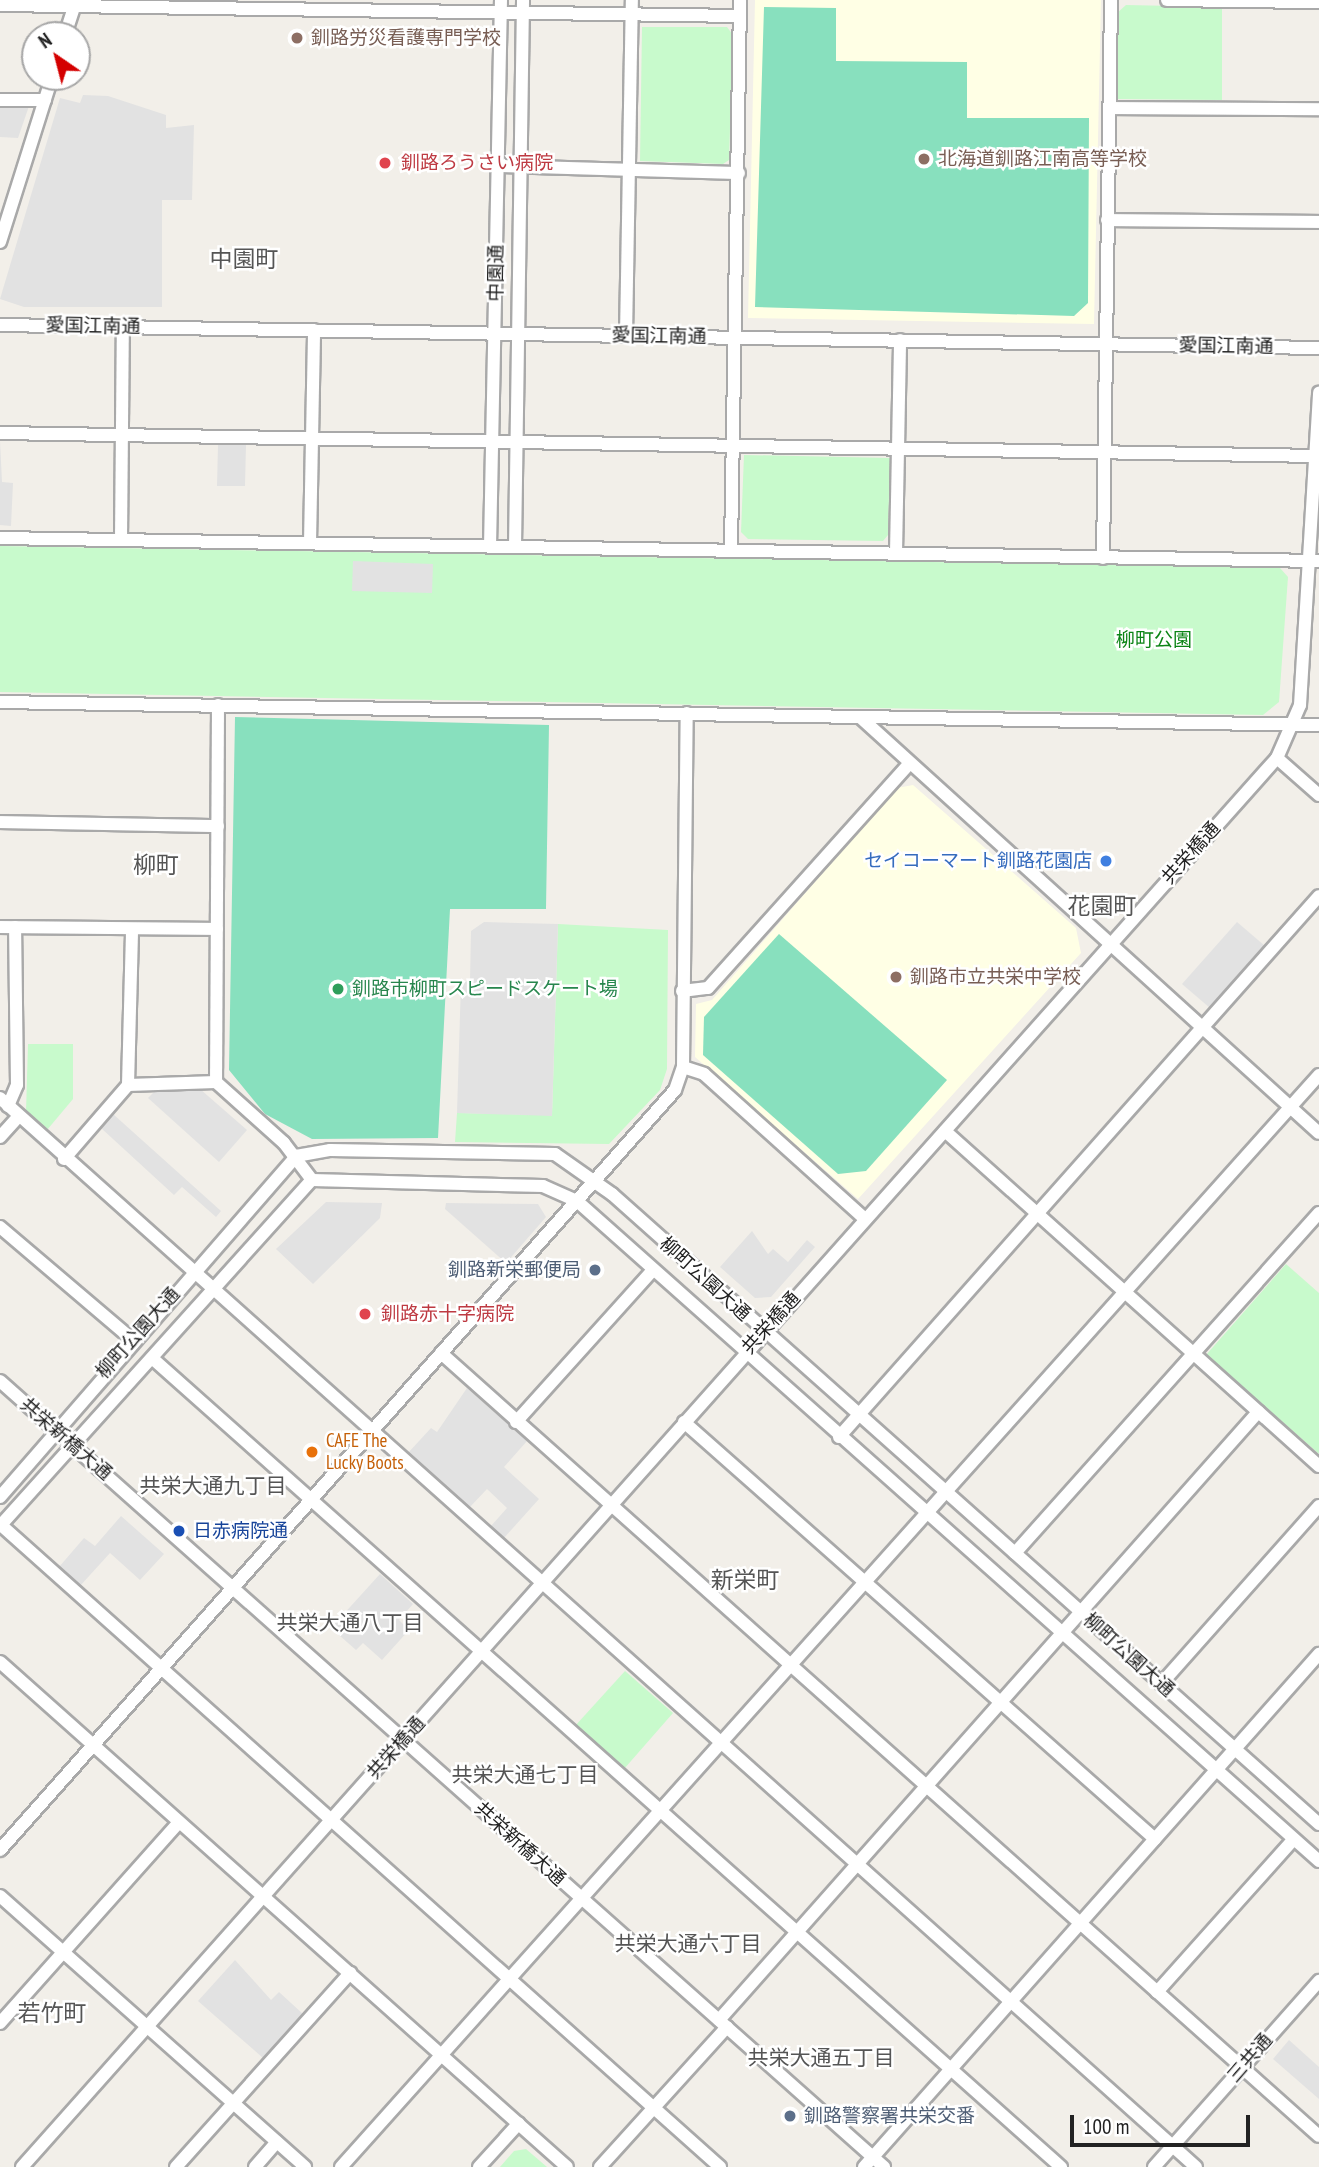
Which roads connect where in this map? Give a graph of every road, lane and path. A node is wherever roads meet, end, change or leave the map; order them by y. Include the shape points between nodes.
1 (632, 0) edge
2 (740, 0) edge
3 (1111, 0) edge
4 (1167, 0) edge
5 (1319, 2) edge
6 (69, 4) edge
7 (0, 5) edge
8 (214, 5) edge
9 (343, 5) edge
10 (501, 6) edge
11 (523, 6) edge
12 (632, 14) junction
13 (740, 16) junction
14 (48, 91) edge
15 (0, 100) edge
16 (45, 100) junction
17 (1109, 108) junction
18 (1319, 109) edge
19 (498, 166) junction
20 (520, 166) junction
21 (629, 170) junction
22 (739, 173) junction
23 (1107, 220) junction
24 (1319, 222) edge
25 (0, 242) edge
26 (0, 325) edge
27 (123, 327) junction
28 (314, 330) junction
29 (495, 334) junction
30 (517, 334) junction
31 (626, 336) junction
32 (738, 338) junction
33 (900, 340) junction
34 (1105, 343) junction
35 (1319, 348) edge
36 (1319, 393) edge
37 (0, 433) edge
38 (122, 436) junction
39 (312, 440) junction
40 (516, 440) junction
41 (492, 441) junction
42 (734, 446) junction
43 (897, 449) junction
44 (1103, 451) junction
45 (1315, 456) junction
46 (0, 538) edge
47 (121, 540) junction
48 (310, 543) junction
49 (490, 547) junction
50 (515, 547) junction
51 (730, 550) junction
52 (896, 553) junction
53 (1103, 558) junction
54 (1315, 561) edge
55 (0, 702) edge
56 (218, 705) junction
57 (687, 713) junction
58 (860, 717) junction
59 (1294, 725) junction
60 (1319, 725) edge
61 (1277, 758) junction
62 (907, 765) junction
63 (1319, 795) edge
64 (0, 822) edge
65 (218, 826) junction
66 (1319, 896) edge
67 (0, 927) edge
68 (15, 927) junction
69 (132, 929) junction
70 (217, 929) junction
71 (1109, 945) junction
72 (682, 991) junction
73 (1201, 1027) junction
74 (682, 1067) junction
75 (1319, 1075) edge
76 (216, 1082) junction
77 (128, 1085) junction
78 (4, 1102) edge
79 (1290, 1107) junction
80 (18, 1117) junction
81 (945, 1131) junction
82 (1319, 1133) edge
83 (0, 1137) edge
84 (296, 1156) junction
85 (64, 1159) junction
86 (313, 1180) junction
87 (595, 1180) junction
88 (577, 1201) junction
89 (1036, 1213) junction
90 (1319, 1213) edge
91 (865, 1219) junction
92 (0, 1227) edge
93 (653, 1270) junction
94 (192, 1272) junction
95 (214, 1289) junction
96 (1123, 1291) junction
97 (763, 1332) junction
98 (133, 1340) junction
99 (745, 1352) junction
100 (441, 1353) junction
101 (1193, 1353) junction
102 (152, 1358) junction
103 (0, 1381) edge
104 (1258, 1412) junction
105 (857, 1416) junction
106 (516, 1422) junction
107 (684, 1422) junction
108 (57, 1432) junction
109 (371, 1432) junction
110 (839, 1437) junction
111 (72, 1445) junction
112 (1319, 1466) edge
113 (946, 1492) junction
114 (0, 1497) edge
115 (312, 1499) junction
116 (1319, 1506) edge
117 (610, 1508) junction
118 (927, 1514) junction
119 (0, 1526) edge
120 (1015, 1553) junction
121 (866, 1583) junction
122 (543, 1584) junction
123 (232, 1588) junction
124 (1081, 1612) junction
125 (1060, 1633) junction
126 (481, 1651) junction
127 (1319, 1654) edge
128 (790, 1667) junction
129 (161, 1668) junction
130 (3, 1670) edge
131 (1161, 1684) junction
132 (1000, 1700) junction
133 (403, 1740) junction
134 (723, 1744) junction
135 (92, 1745) junction
136 (1235, 1749) junction
137 (1216, 1770) junction
138 (926, 1787) junction
139 (663, 1812) junction
140 (1317, 1817) edge
141 (332, 1820) junction
142 (179, 1822) junction
143 (1155, 1839) junction
144 (1294, 1839) junction
145 (0, 1850) edge
146 (1319, 1861) edge
147 (857, 1865) junction
148 (0, 1896) edge
149 (264, 1897) junction
150 (584, 1902) junction
151 (1079, 1925) junction
152 (796, 1933) junction
153 (63, 1952) junction
154 (349, 1973) junction
155 (1319, 1981) edge
156 (512, 1982) junction
157 (1157, 1992) junction
158 (1314, 1996) edge
159 (1012, 2001) junction
160 (0, 2023) edge
161 (723, 2023) junction
162 (148, 2027) junction
163 (442, 2056) junction
164 (1242, 2067) junction
165 (952, 2069) junction
166 (233, 2102) junction
167 (654, 2108) junction
168 (519, 2123) junction
169 (1319, 2136) edge
170 (277, 2142) junction
171 (1173, 2146) junction
172 (869, 2162) edge
173 (22, 2167) edge
174 (176, 2167) edge
175 (255, 2167) edge
176 (305, 2167) edge
177 (341, 2167) edge
178 (479, 2167) edge
179 (567, 2167) edge
180 (600, 2167) edge
181 (720, 2167) edge
182 (884, 2167) edge
183 (1061, 2167) edge
184 (1154, 2167) edge
185 (1196, 2167) edge

1 - 12 street
2 - 13 street
3 - 17 street
4 - 5 street
6 - 7 street
6 - 8 street
8 - 9 street
9 - 10 street
10 - 11 street
10 - 19 street, 中園通
11 - 12 street
11 - 20 street, 中園通
12 - 13 street
12 - 21 street
13 - 22 street
14 - 16 street
15 - 16 street
16 - 25 street
17 - 18 street
17 - 23 street
19 - 20 street
19 - 29 street, 中園通
20 - 21 street
20 - 30 street, 中園通
21 - 22 street
21 - 31 street
22 - 32 street
23 - 24 street
23 - 34 street
26 - 27 street, 愛国江南通
27 - 28 street, 愛国江南通
27 - 38 street
28 - 29 street, 愛国江南通
28 - 39 street
29 - 30 street, 愛国江南通
29 - 41 street, 中園通
30 - 31 street, 愛国江南通
30 - 40 street, 中園通
31 - 32 street, 愛国江南通
32 - 33 street, 愛国江南通
32 - 42 street
33 - 34 street, 愛国江南通
33 - 43 street
34 - 35 street, 愛国江南通
34 - 44 street
36 - 45 street, 共栄橋通
37 - 38 street
38 - 39 street
38 - 47 street
39 - 41 street
39 - 48 street
40 - 41 street
40 - 42 street
40 - 50 street, 中園通
41 - 49 street, 中園通
42 - 43 street
42 - 51 street
43 - 44 street
43 - 52 street
44 - 45 street
44 - 53 street
45 - 54 street, 共栄橋通
46 - 47 street
47 - 48 street
48 - 49 street
49 - 50 street
50 - 51 street
51 - 52 street
52 - 53 street
53 - 54 street
54 - 59 street, 共栄橋通
55 - 56 street
56 - 57 street
56 - 65 street
57 - 58 street
57 - 72 street
58 - 59 street
58 - 62 street
59 - 60 street
59 - 61 street, 共栄橋通
61 - 63 street
61 - 71 street, 共栄橋通
62 - 71 street
62 - 72 street via 708,988
64 - 65 street
65 - 70 street
66 - 73 street
67 - 68 street
68 - 69 street
68 - 78 street via 17,1085
69 - 70 street
69 - 77 street
70 - 76 street
71 - 73 street
71 - 81 street, 共栄橋通
72 - 74 street
73 - 79 street
73 - 89 street
74 - 87 street via 675,1090
74 - 91 street via 704,1074
75 - 79 street
76 - 77 street
76 - 84 street
77 - 85 street
78 - 80 street
79 - 82 street
79 - 96 street
80 - 83 street
80 - 85 street
81 - 89 street
81 - 91 street, 共栄橋通
84 - 86 street
84 - 87 street, 柳町公園大通 via 330,1150 555,1154
84 - 94 street, 柳町公園大通
85 - 94 street
86 - 88 street, 柳町公園大通 via 543,1186
86 - 95 street, 柳町公園大通
87 - 88 street
87 - 97 street, 柳町公園大通
88 - 93 street, 柳町公園大通
88 - 100 street
89 - 96 street
89 - 105 street
90 - 101 street
91 - 97 street, 共栄橋通
92 - 98 street
93 - 99 street, 柳町公園大通
93 - 106 street
94 - 95 street
94 - 98 street, 柳町公園大通
95 - 102 street, 柳町公園大通
95 - 109 street
96 - 101 street
96 - 113 street
97 - 99 street, 共栄橋通
97 - 105 street, 柳町公園大通
98 - 108 street, 柳町公園大通
99 - 107 street, 共栄橋通
99 - 110 street, 柳町公園大通
100 - 106 street
100 - 109 street
101 - 104 street
101 - 120 street
102 - 111 street, 柳町公園大通
102 - 115 street
103 - 108 street, 共栄新橋大通
104 - 112 street
104 - 124 street
105 - 110 street
105 - 113 street, 柳町公園大通
106 - 117 street
107 - 117 street, 共栄橋通
107 - 121 street
108 - 111 street, 共栄新橋大通
108 - 114 street, 柳町公園大通
109 - 115 street
109 - 122 street
110 - 118 street, 柳町公園大通
111 - 119 street, 柳町公園大通
111 - 123 street, 共栄新橋大通
113 - 118 street
113 - 120 street, 柳町公園大通
115 - 123 street
115 - 126 street
116 - 131 street
117 - 122 street, 共栄橋通
117 - 128 street
118 - 121 street
118 - 125 street, 柳町公園大通
119 - 129 street
120 - 124 street, 柳町公園大通
121 - 128 street
121 - 132 street
122 - 126 street, 共栄橋通
122 - 134 street
123 - 129 street
123 - 133 street, 共栄新橋大通
124 - 125 street
124 - 131 street, 柳町公園大通
125 - 132 street
125 - 137 street, 柳町公園大通
126 - 133 street, 共栄橋通
126 - 139 street
127 - 136 street
128 - 134 street
128 - 138 street
129 - 135 street
129 - 141 street
130 - 135 street
131 - 136 street, 柳町公園大通
132 - 138 street
132 - 143 street
133 - 141 street, 共栄橋通
133 - 150 street, 共栄新橋大通
134 - 139 street
134 - 147 street
135 - 142 street
135 - 145 street
136 - 137 street
136 - 140 street, 柳町公園大通
137 - 143 street
137 - 144 street, 柳町公園大通
138 - 147 street
138 - 151 street
139 - 150 street
139 - 152 street
141 - 149 street, 共栄橋通
141 - 156 street
142 - 149 street
142 - 153 street
143 - 151 street
144 - 146 street, 柳町公園大通
144 - 157 street
147 - 152 street
147 - 159 street
148 - 153 street
149 - 154 street
149 - 162 street, 共栄橋通
150 - 156 street
150 - 161 street, 共栄新橋大通
151 - 157 street
151 - 159 street
152 - 161 street
152 - 165 street
153 - 160 street
153 - 162 street
154 - 163 street
154 - 166 street
155 - 158 street, 三共通
156 - 163 street
156 - 167 street
157 - 164 street
158 - 164 street, 三共通
159 - 165 street
159 - 171 street
161 - 167 street
161 - 172 street, 共栄新橋大通
162 - 166 street
162 - 173 street, 共栄橋通
163 - 168 street
163 - 177 street
164 - 169 street
164 - 171 street, 三共通
165 - 172 street
165 - 183 street
166 - 170 street
166 - 174 street
167 - 180 street
167 - 181 street
168 - 178 street
168 - 179 street
170 - 175 street
170 - 176 street
171 - 184 street, 三共通
171 - 185 street
172 - 182 street, 共栄新橋大通

